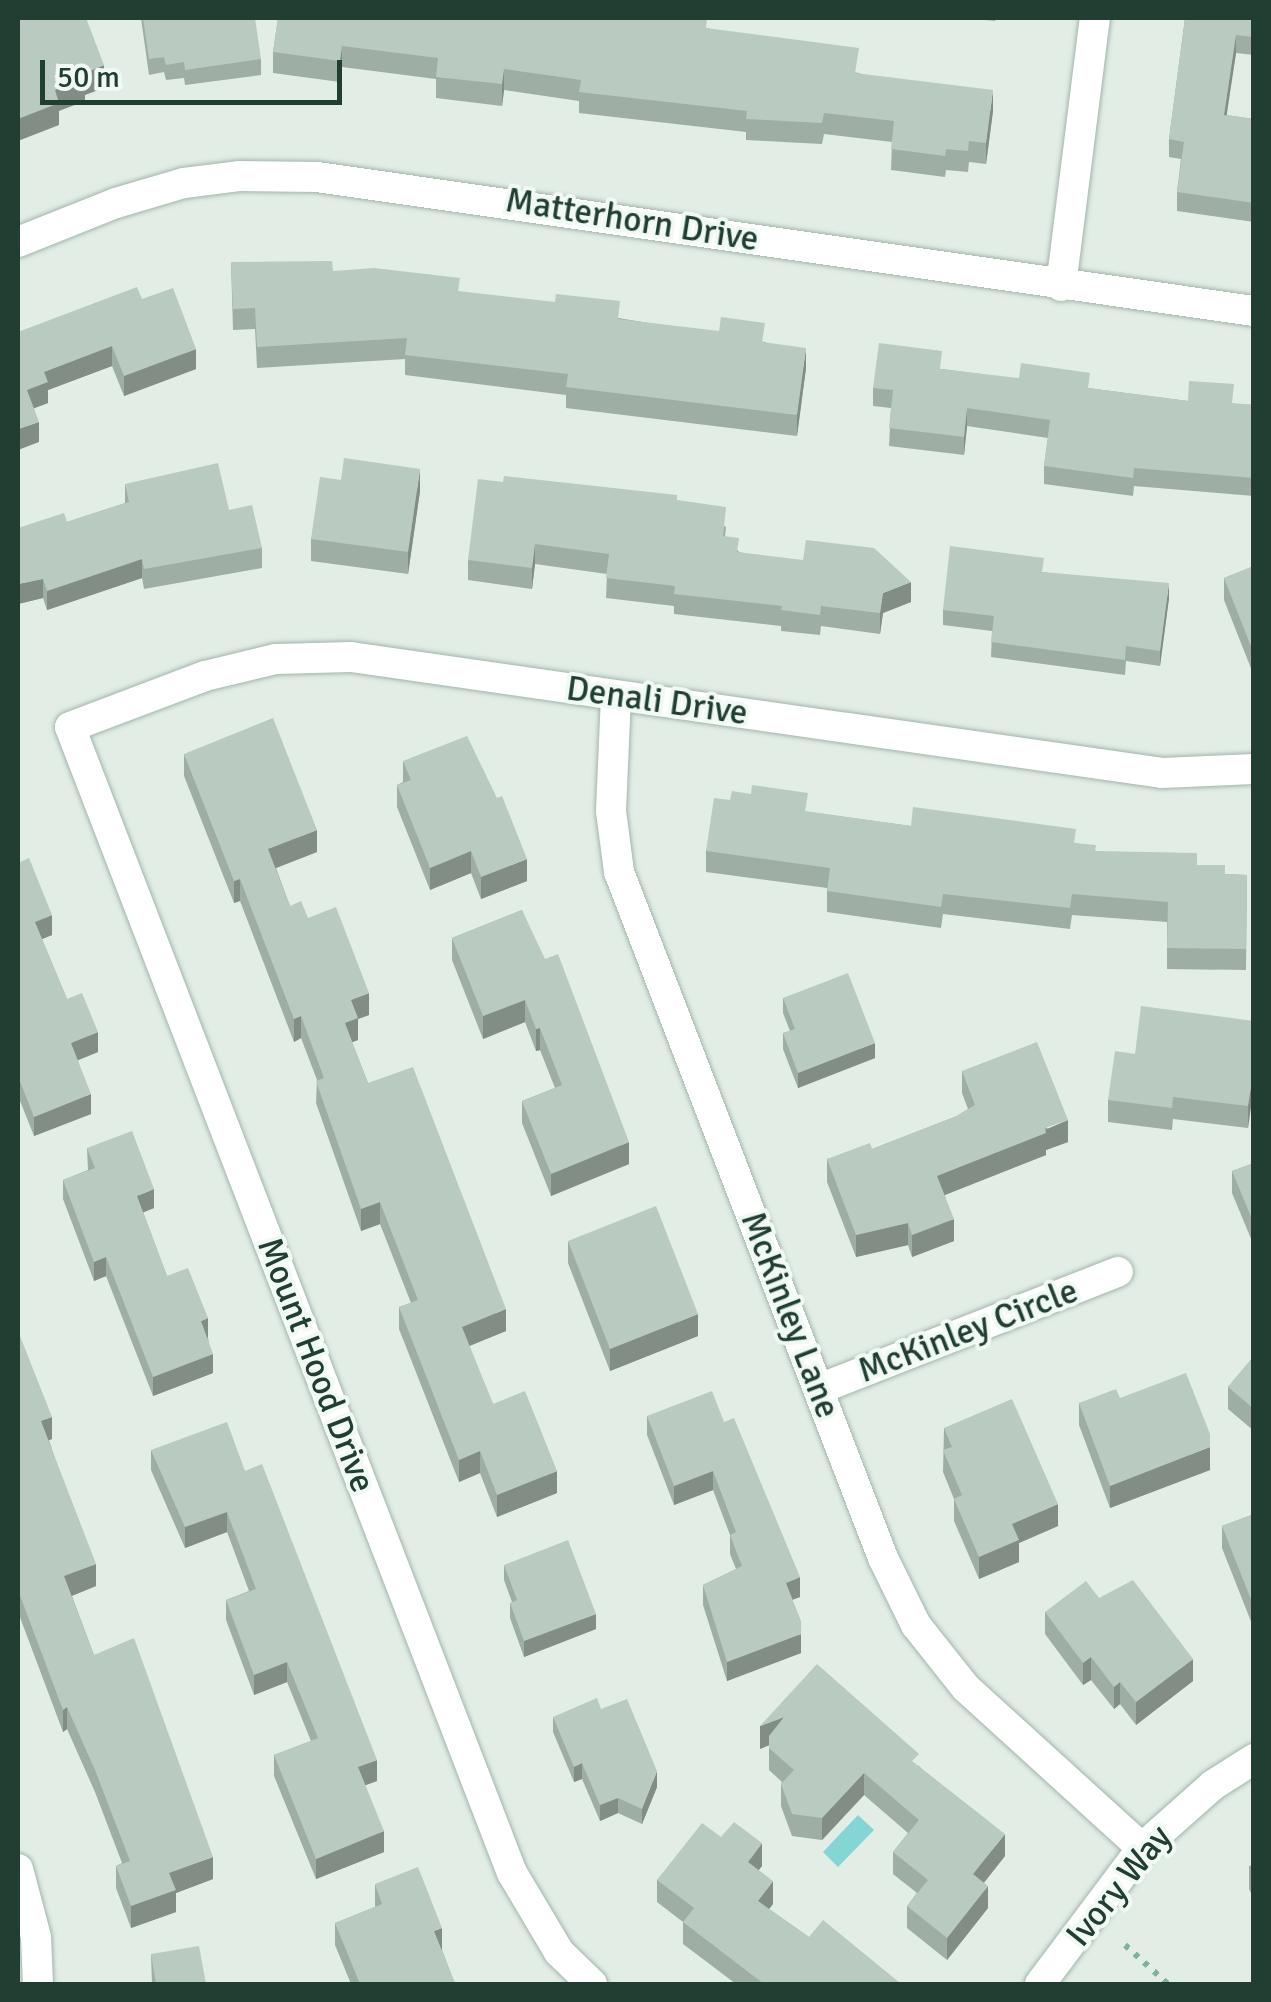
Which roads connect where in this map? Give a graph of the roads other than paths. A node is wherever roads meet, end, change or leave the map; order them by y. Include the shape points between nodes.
1 (1095, 18) edge
2 (18, 242) edge
3 (1061, 286) junction
4 (1254, 311) edge
5 (616, 696) junction
6 (70, 727) joint
7 (1254, 769) edge
8 (1118, 1272) dead end
9 (819, 1389) junction
10 (1254, 1760) edge
11 (1142, 1848) junction
12 (18, 1868) edge
13 (38, 1984) edge
14 (592, 1984) edge
15 (1040, 1984) edge

1 - 3 street
2 - 3 street, Matterhorn Drive via 184,183 317,177
3 - 4 street, Matterhorn Drive
5 - 6 street, Denali Drive via 351,657 276,659 206,676
5 - 7 street, Denali Drive via 1162,773
5 - 9 street, McKinley Lane via 612,811 618,872
6 - 14 street, Mount Hood Drive via 512,1873 558,1952
8 - 9 street, McKinley Circle
9 - 11 street, McKinley Lane via 916,1626 966,1688
10 - 11 street, Ivory Way
11 - 15 street, Ivory Way
12 - 13 street via 36,1936

